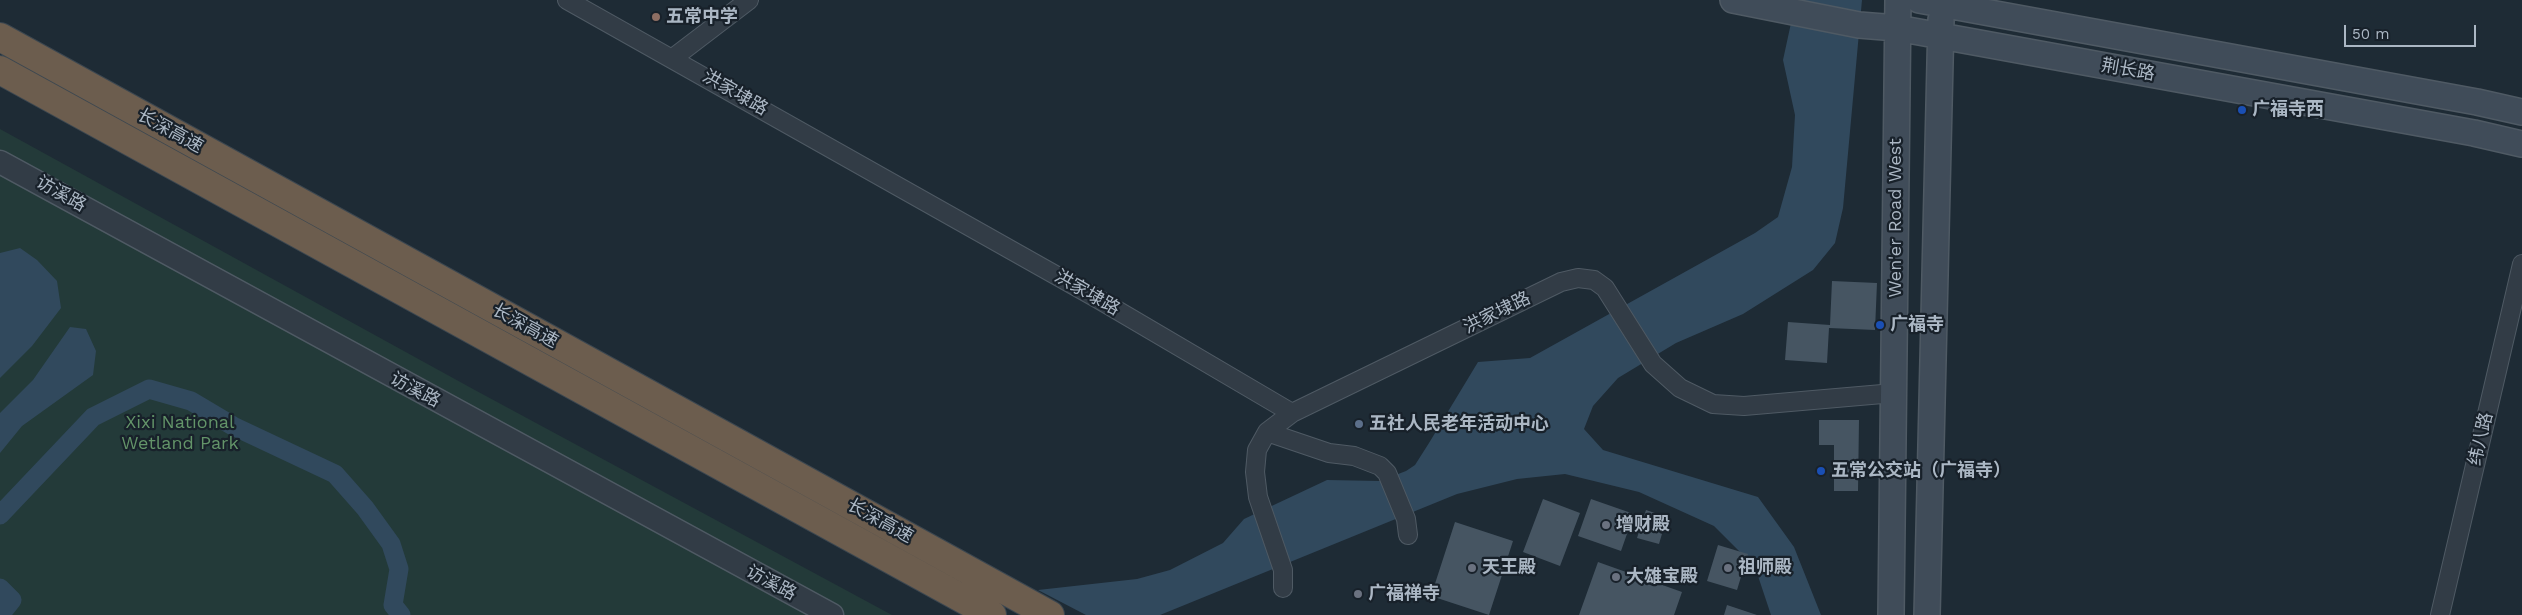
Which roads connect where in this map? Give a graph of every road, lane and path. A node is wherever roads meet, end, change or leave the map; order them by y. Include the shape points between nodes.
1 (567, 0) edge
2 (750, 0) edge
3 (1733, 0) edge
4 (1898, 0) edge
5 (1930, 2) edge
6 (1897, 28) junction
7 (1941, 36) junction
8 (0, 37) edge
9 (673, 58) junction
10 (0, 70) edge
11 (2522, 112) edge
12 (2522, 144) edge
13 (0, 162) edge
14 (2522, 264) edge
15 (1894, 393) junction
16 (1292, 413) junction
17 (1267, 432) junction
18 (1407, 527) dead end
19 (1283, 588) dead end
20 (832, 615) edge
21 (992, 615) edge
22 (1050, 615) edge
23 (1891, 615) edge
24 (1927, 615) edge
25 (2440, 615) edge

1 - 9 street, 洪家埭路
2 - 9 street
3 - 6 main road, 荆长路 via 1859,25
4 - 6 main road, Wen'er Road West
5 - 7 main road
5 - 11 main road, 荆长路
6 - 7 main road, 荆长路
6 - 15 main road, Wen'er Road West
7 - 12 main road, 荆长路
7 - 24 main road
8 - 22 highway, 长深高速
9 - 16 street, 洪家埭路
10 - 21 highway, 长深高速
13 - 20 street, 访溪路
14 - 25 street, 纬八路
15 - 16 street, 洪家埭路 via 1744,406 1712,404 1680,388 1653,364 1605,288 1594,280 1578,278 1560,282
15 - 23 main road, Wen'er Road West
16 - 17 street
17 - 18 street via 1380,466 1387,473
17 - 19 street via 1258,450 1255,472 1258,497 1283,570

